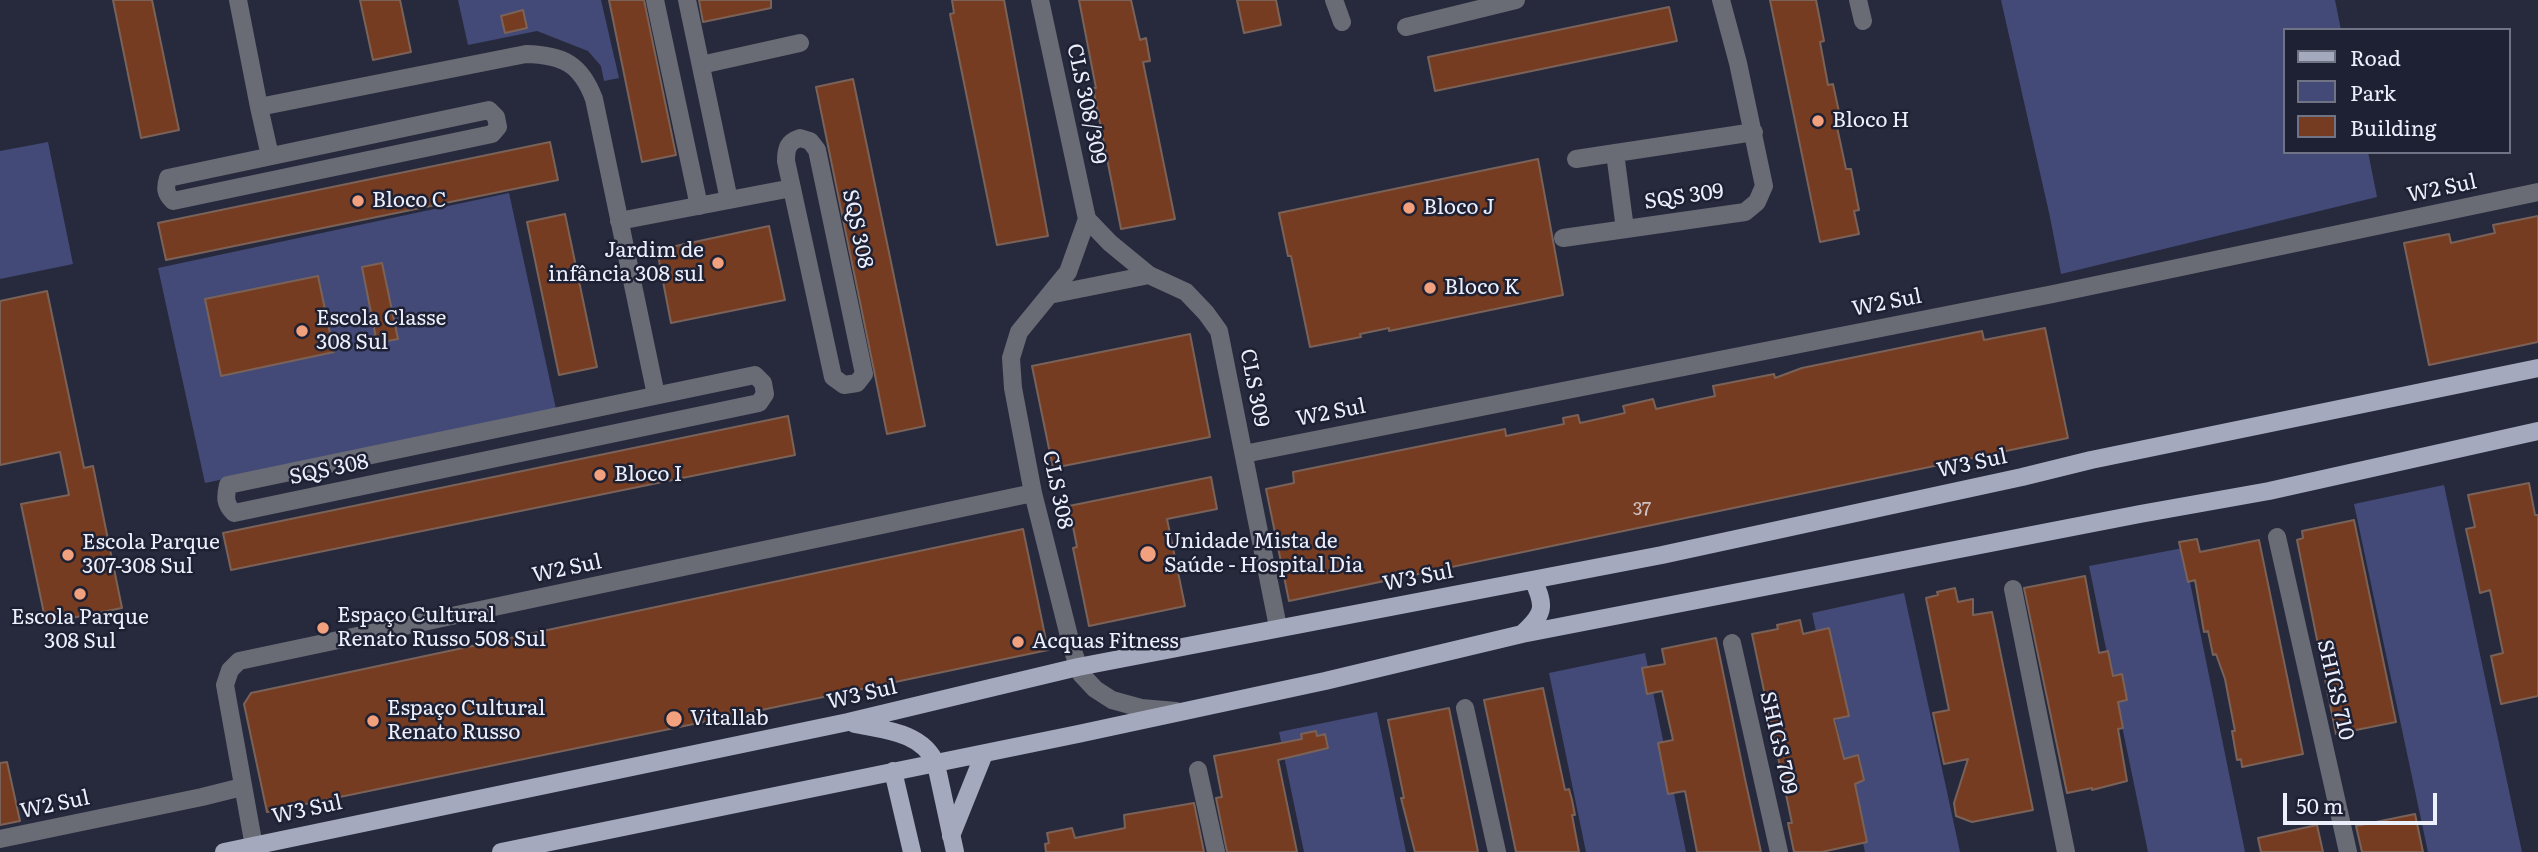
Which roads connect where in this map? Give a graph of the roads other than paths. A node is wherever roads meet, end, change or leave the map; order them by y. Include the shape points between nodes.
1 (238, 0) edge
2 (655, 0) edge
3 (687, 0) edge
4 (1040, 0) edge
5 (1335, 0) edge
6 (1516, 0) edge
7 (1721, 0) edge
8 (1858, 0) edge
9 (1863, 21) dead end
10 (1342, 22) dead end
11 (1406, 27) dead end
12 (800, 43) dead end
13 (701, 65) junction
14 (259, 107) junction
15 (1754, 132) junction
16 (1615, 153) junction
17 (270, 156) junction
18 (1576, 159) dead end
19 (792, 188) junction
20 (2538, 192) edge
21 (729, 200) junction
22 (699, 206) junction
23 (1087, 219) junction
24 (619, 221) junction
25 (1625, 229) junction
26 (1563, 237) dead end
27 (1149, 275) junction
28 (1049, 295) junction
29 (2538, 368) edge
30 (656, 395) junction
31 (2538, 431) edge
32 (1244, 454) junction
33 (1034, 493) junction
34 (2277, 537) dead end
35 (1533, 580) junction
36 (2013, 589) dead end
37 (1279, 627) junction
38 (1522, 634) junction
39 (1732, 643) dead end
40 (1078, 667) junction
41 (1465, 708) dead end
42 (1185, 711) junction
43 (848, 722) junction
44 (984, 754) junction
45 (936, 764) junction
46 (1198, 770) dead end
47 (893, 771) junction
48 (242, 787) junction
49 (0, 839) edge
50 (953, 844) edge
51 (254, 849) edge
52 (224, 852) edge
53 (501, 852) edge
54 (912, 852) edge
55 (1216, 852) edge
56 (1497, 852) edge
57 (1779, 852) edge
58 (2066, 852) edge
59 (2348, 852) edge

1 - 14 street
2 - 22 street
3 - 13 street
4 - 23 street, CLS 308/309
5 - 10 street
6 - 11 street
7 - 15 street, SQS 309
8 - 9 street
12 - 13 street
13 - 21 street
14 - 17 street
14 - 24 street via 527,54 552,54 587,79
15 - 16 street
15 - 25 street, SQS 309 via 1764,186 1751,208
16 - 18 street
16 - 25 street, SQS 309
17 - 17 street via 168,178 167,195 173,201 492,134 498,127 489,110
19 - 19 street, SQS 308 via 833,377 844,385 857,383 864,374 817,150 800,138 786,149
19 - 21 street
20 - 32 street, W2 Sul via 2053,294
21 - 22 street
22 - 24 street
23 - 27 street, CLS 309
23 - 28 street, CLS 308 via 1068,272
24 - 30 street
25 - 26 street, SQS 309
27 - 28 street
27 - 32 street, CLS 309 via 1186,292 1219,331
28 - 33 street, CLS 308 via 1019,332 1011,358
29 - 35 main road, W3 Sul
30 - 30 street, SQS 308 via 228,485 227,506 234,513 759,403 765,394 755,375
31 - 38 main road via 2269,491
32 - 37 street, CLS 309
33 - 40 street, CLS 308
33 - 48 street, W2 Sul via 239,661 225,684
34 - 59 street, SHIGS 710
35 - 37 main road, W3 Sul
35 - 38 main road via 1542,608 1538,619
36 - 58 street
37 - 40 main road, W3 Sul
38 - 42 main road
39 - 57 street, SHIGS 709
40 - 42 street, CLS 308 via 1088,683 1112,700 1141,708
40 - 43 main road, W3 Sul
41 - 56 street
42 - 44 main road
43 - 45 main road via 912,738 926,748
43 - 51 main road, W3 Sul
44 - 45 main road
44 - 50 main road
45 - 47 main road
45 - 50 main road
46 - 55 street
47 - 53 main road
47 - 54 main road
48 - 49 street, W2 Sul
48 - 51 street, W2 Sul
51 - 52 main road, W3 Sul

